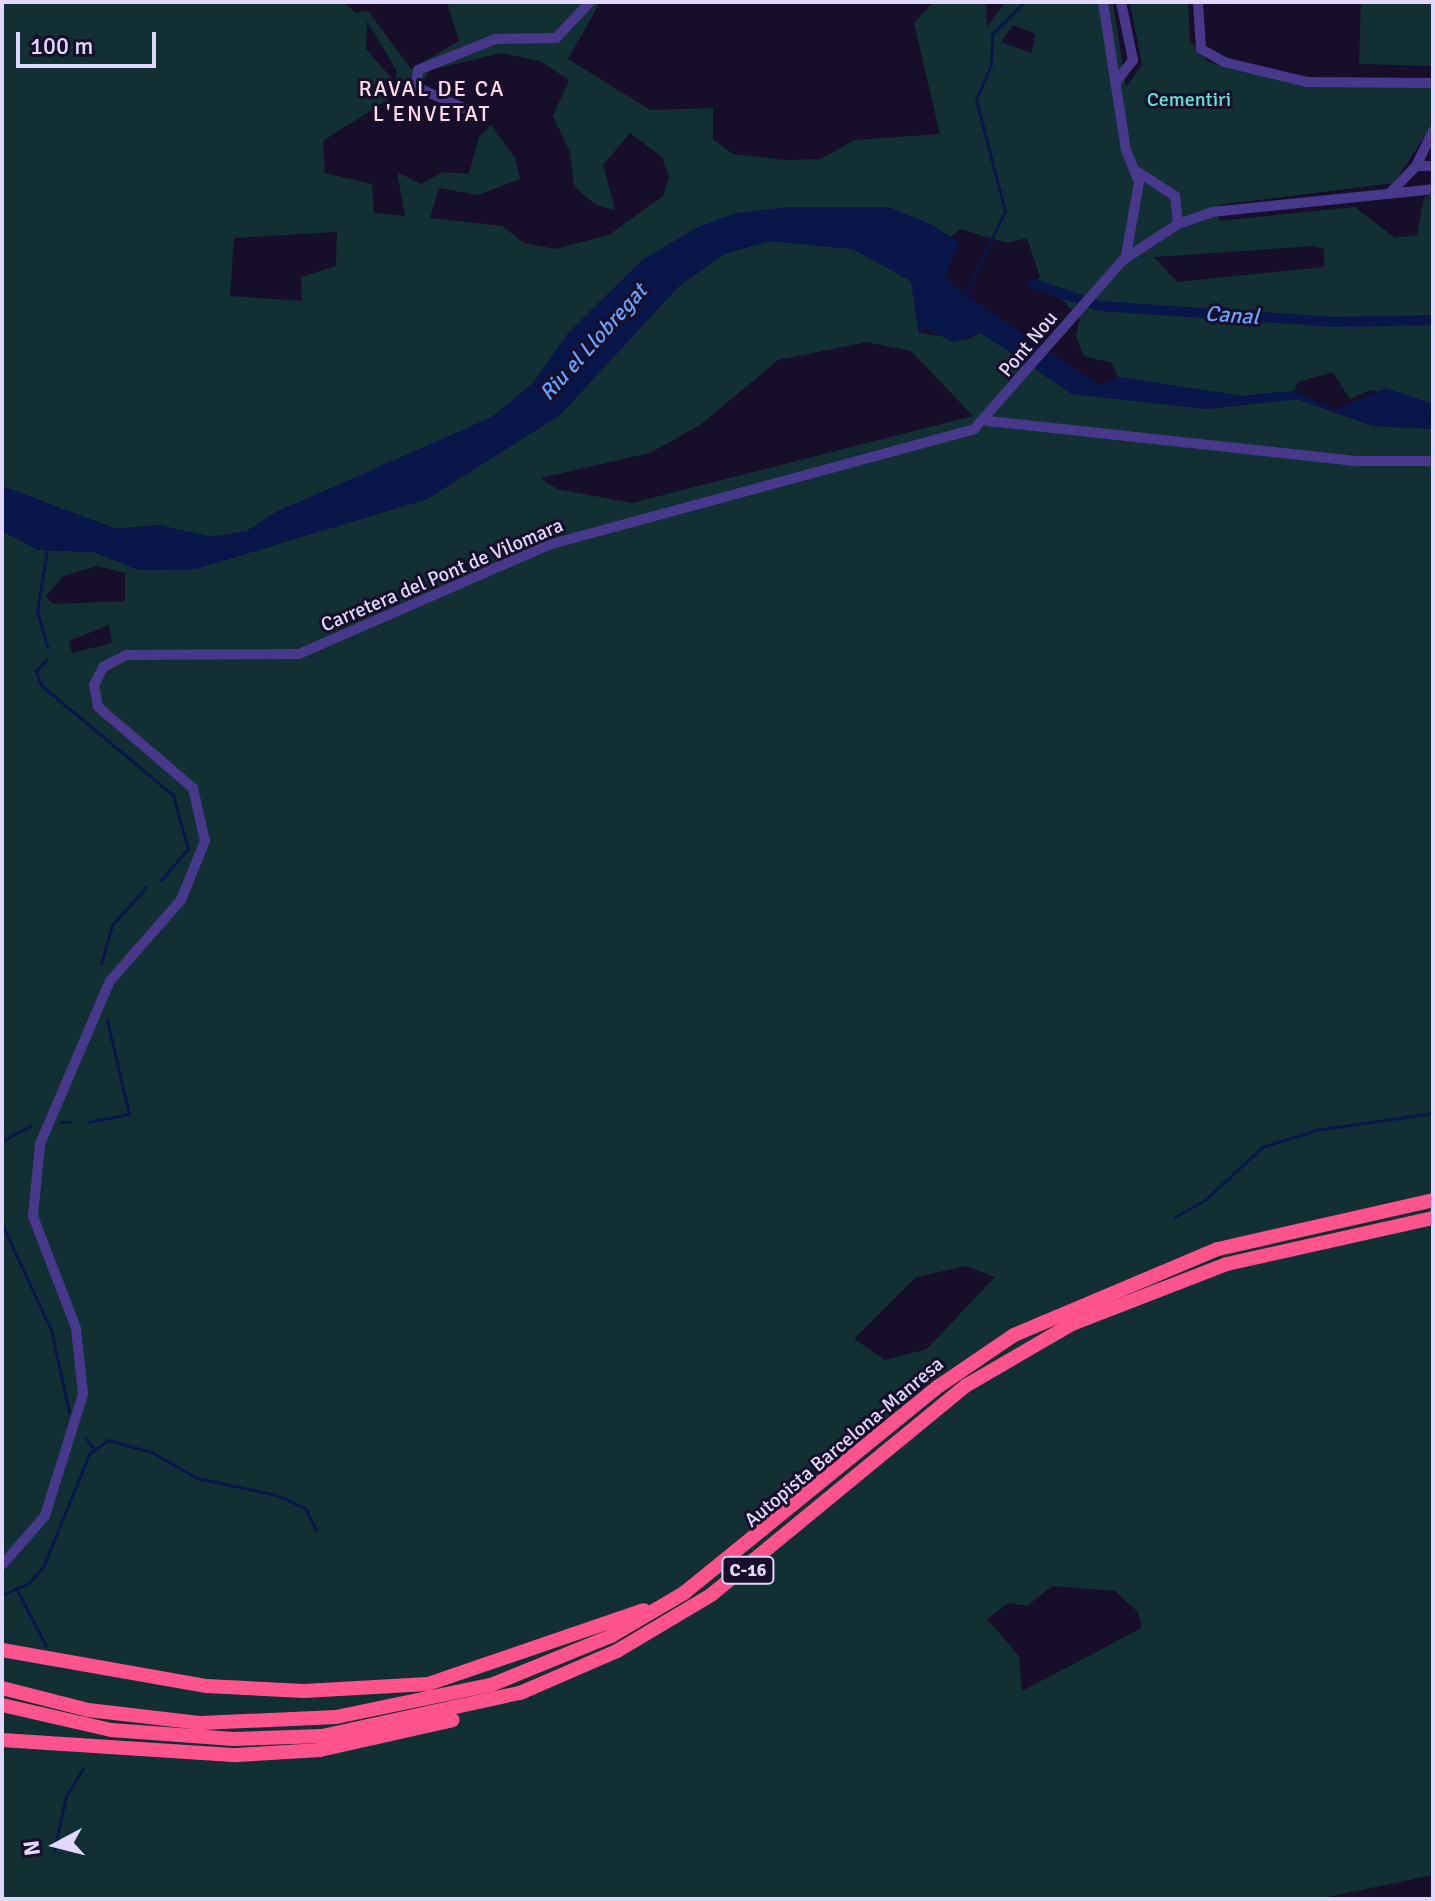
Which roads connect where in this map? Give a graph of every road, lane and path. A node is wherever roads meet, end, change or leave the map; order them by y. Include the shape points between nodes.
1 (590, 2) edge
2 (1103, 2) edge
3 (1121, 2) edge
4 (1198, 2) edge
5 (1115, 83) junction
6 (1433, 83) edge
7 (466, 109) dead end
8 (1433, 131) edge
9 (1416, 166) junction
10 (1433, 166) edge
11 (1135, 170) junction
12 (1160, 189) junction
13 (1433, 189) edge
14 (1419, 191) junction
15 (1387, 196) junction
16 (1139, 198) junction
17 (1179, 203) junction
18 (1212, 212) junction
19 (1137, 224) junction
20 (1178, 224) junction
21 (1156, 236) junction
22 (1123, 260) junction
23 (990, 418) junction
24 (1433, 461) edge
25 (1433, 1200) edge
26 (1433, 1218) edge
27 (2, 1565) edge
28 (671, 1600) junction
29 (2, 1650) edge
30 (617, 1651) junction
31 (2, 1688) edge
32 (2, 1705) edge
33 (2, 1740) edge

1 - 7 street via 556,38 483,42 441,57 413,78 433,97
2 - 5 street
3 - 5 street via 1133,60
4 - 6 street via 1201,49 1224,62 1307,82
5 - 11 street
8 - 9 street
9 - 10 street
9 - 14 street
9 - 15 street
11 - 12 street
11 - 16 street
12 - 16 street
12 - 17 street
13 - 14 street
14 - 15 street
15 - 18 street
16 - 19 street
17 - 18 street
17 - 20 street
18 - 20 street
19 - 21 street
19 - 22 street
20 - 21 street
21 - 22 street
22 - 23 street, Pont Nou
23 - 24 street via 1358,461
23 - 27 street, Carretera del Pont de Vilomara via 548,545 299,654 127,655 103,667 94,685 98,707 193,788 205,841 181,900 110,981 40,1144 33,1216 76,1328 83,1394 45,1516
25 - 28 highway, Autopista Barcelona-Manresa / C-16 via 1218,1249 1014,1335
26 - 30 highway, Autopista Barcelona-Manresa / C-16 via 1227,1264 1017,1353 967,1385 748,1571
28 - 29 highway via 428,1684 304,1691 207,1686
28 - 31 highway, Autopista Barcelona-Manresa / C-16 via 611,1636 491,1685 336,1717 201,1723 88,1710
30 - 32 highway, Autopista Barcelona-Manresa / C-16 via 474,1706 322,1736 177,1737
30 - 33 highway via 524,1700 320,1750 237,1755

